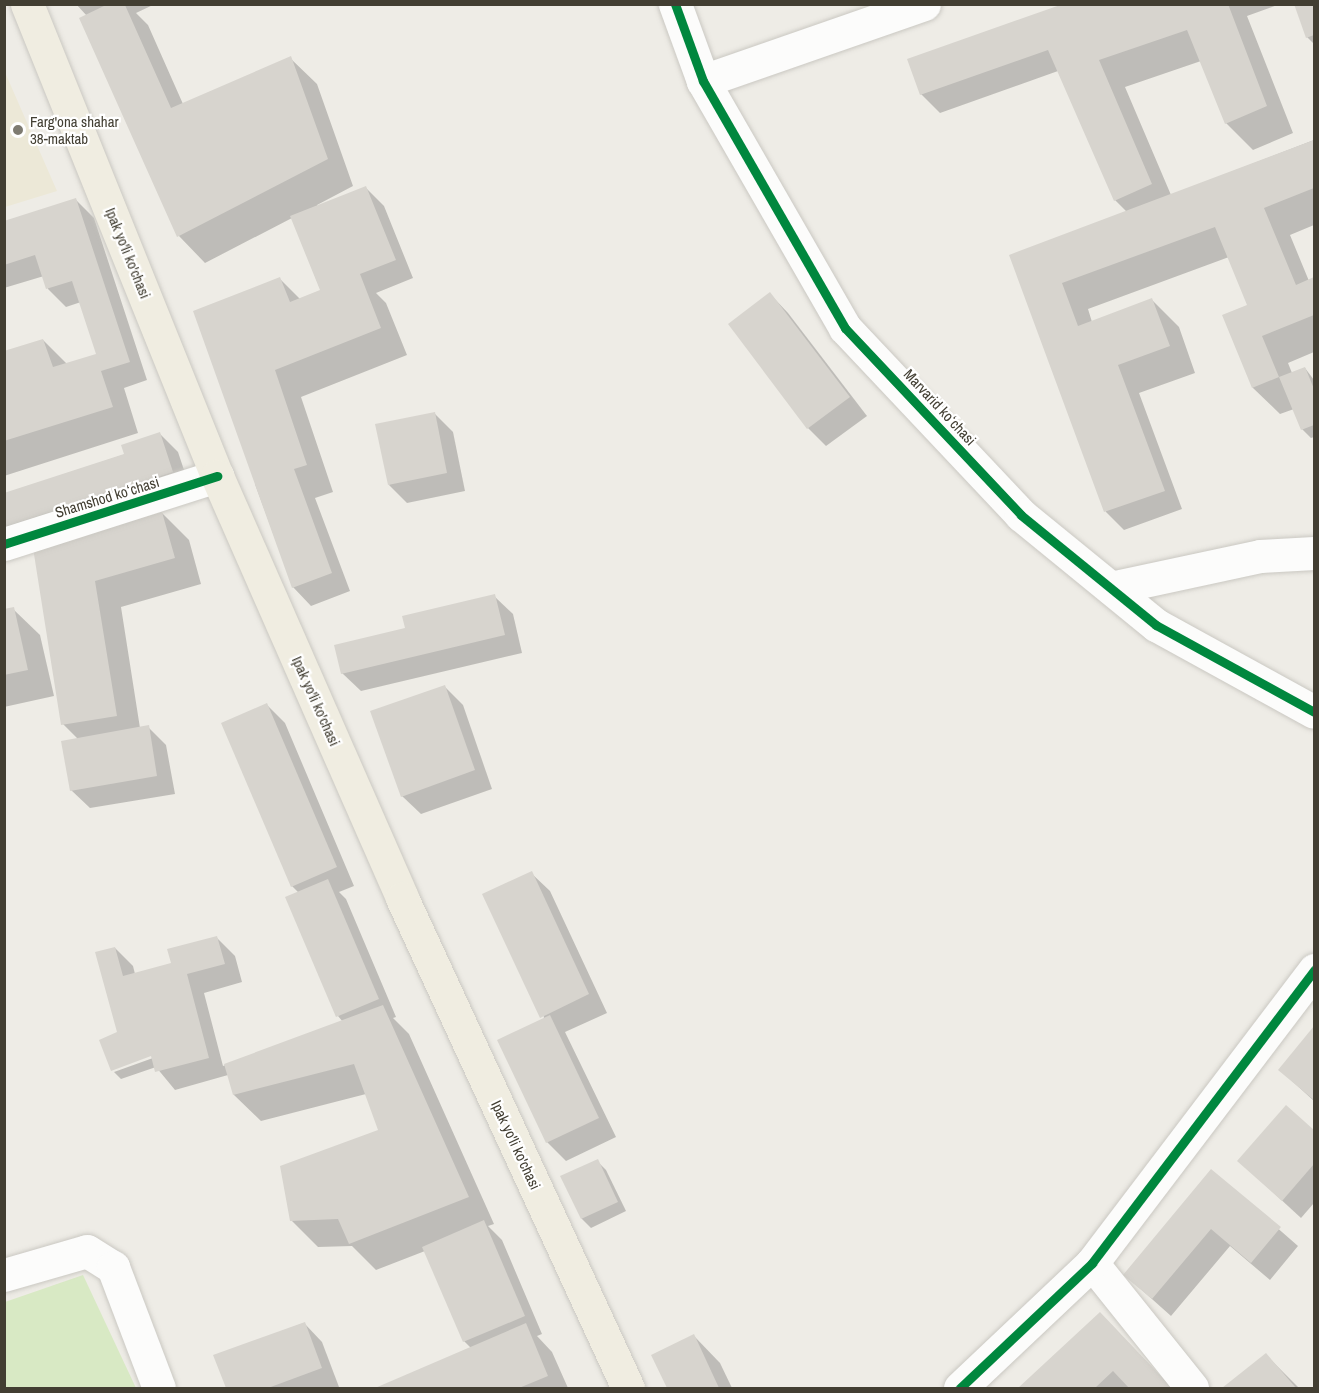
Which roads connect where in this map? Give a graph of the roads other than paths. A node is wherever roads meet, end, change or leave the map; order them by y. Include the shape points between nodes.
1 (27, 4) edge
2 (675, 4) edge
3 (924, 4) edge
4 (703, 81) junction
5 (217, 476) junction
6 (4, 544) edge
7 (1314, 553) edge
8 (1111, 588) junction
9 (1314, 712) edge
10 (1314, 970) edge
11 (1092, 1263) junction
12 (4, 1275) edge
13 (159, 1389) edge
14 (628, 1389) edge
15 (960, 1389) edge
16 (1192, 1389) edge

1 - 5 main road, Ipak yo'li ko'chasi
2 - 4 street, Marvarid koʻchasi
3 - 4 street
4 - 8 street, Marvarid koʻchasi via 846,328 1021,515
5 - 6 street, Shamshod koʻchasi
5 - 14 main road, Ipak yo'li ko'chasi via 402,898
7 - 8 street via 1260,556
8 - 9 street, Marvarid koʻchasi via 1156,625
10 - 11 street
11 - 15 street
11 - 16 street
12 - 13 street via 87,1251 113,1267

